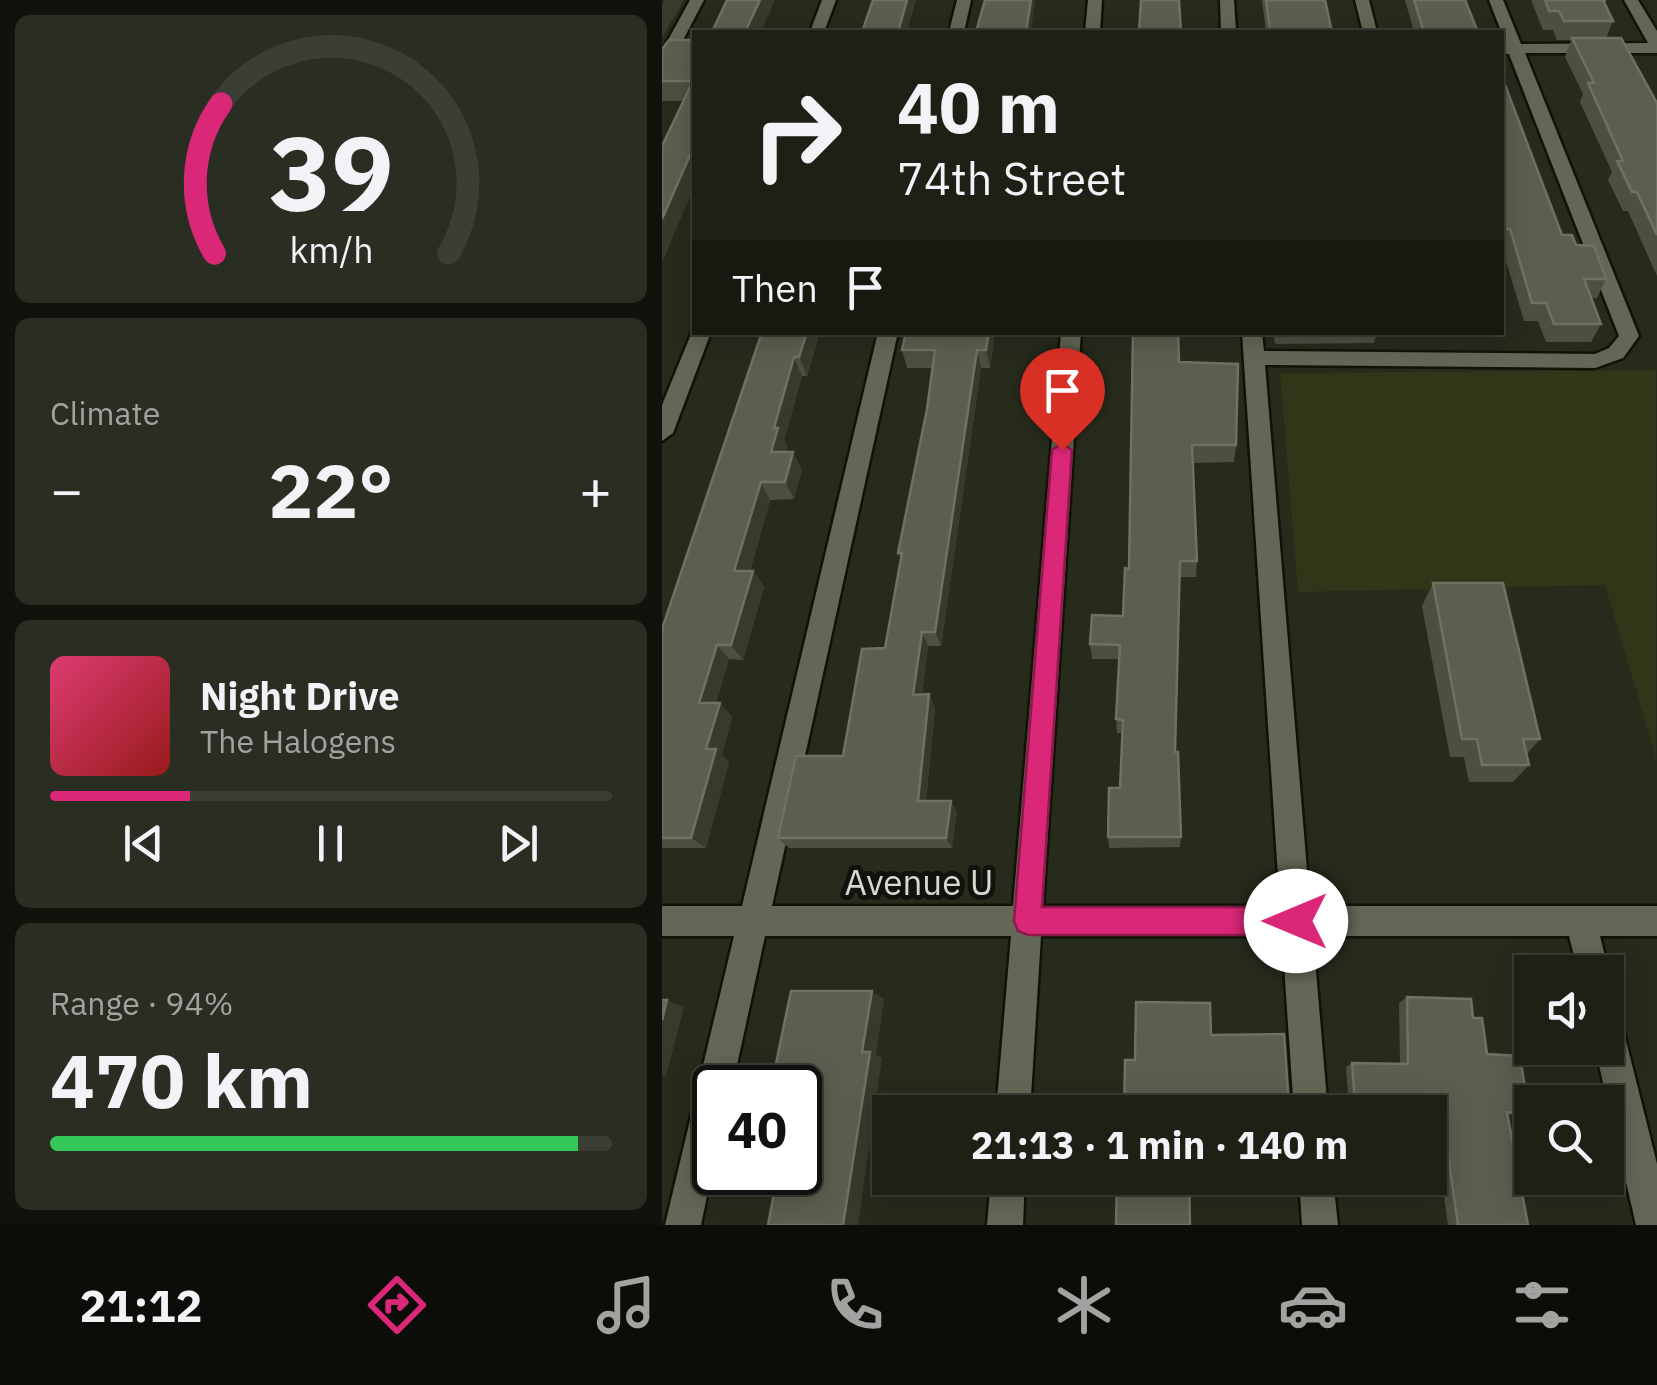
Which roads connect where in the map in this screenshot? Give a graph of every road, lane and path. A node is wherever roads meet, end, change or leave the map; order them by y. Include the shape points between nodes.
1 (697, 0) edge
2 (829, 0) edge
3 (964, 0) edge
4 (1096, 0) edge
5 (1227, 0) edge
6 (1362, 0) edge
7 (1496, 0) edge
8 (1631, 0) edge
9 (818, 30) edge
10 (957, 30) edge
11 (1093, 30) edge
12 (1230, 30) edge
13 (1370, 30) edge
14 (1504, 30) edge
15 (1656, 47) edge
16 (1509, 49) edge
17 (662, 65) edge
18 (700, 335) edge
19 (887, 335) edge
20 (1071, 335) edge
21 (1253, 345) edge
22 (662, 433) edge
23 (662, 921) edge
24 (753, 921) junction
25 (1028, 921) junction
26 (1296, 921) junction
27 (1581, 921) junction
28 (1656, 921) edge
29 (1589, 955) edge
30 (720, 1065) edge
31 (1616, 1065) edge
32 (1014, 1095) edge
33 (1310, 1095) edge
34 (692, 1186) edge
35 (1007, 1195) edge
36 (1317, 1195) edge
37 (683, 1225) edge
38 (1005, 1225) edge
39 (1320, 1225) edge
40 (1654, 1225) edge

1 - 17 street
2 - 9 street
3 - 10 street
4 - 11 street
5 - 12 street
6 - 13 street
7 - 14 street
8 - 15 street
15 - 16 street
16 - 21 street via 1629,336 1624,348 1595,361
18 - 22 street
19 - 24 street
20 - 25 street
21 - 26 street
23 - 24 street, Avenue U
24 - 25 street, Avenue U
24 - 30 street
25 - 26 street, Avenue U
25 - 32 street
26 - 27 street, Avenue U
26 - 33 street
27 - 28 street, Avenue U
27 - 29 street
31 - 40 street
34 - 37 street
35 - 38 street
36 - 39 street

